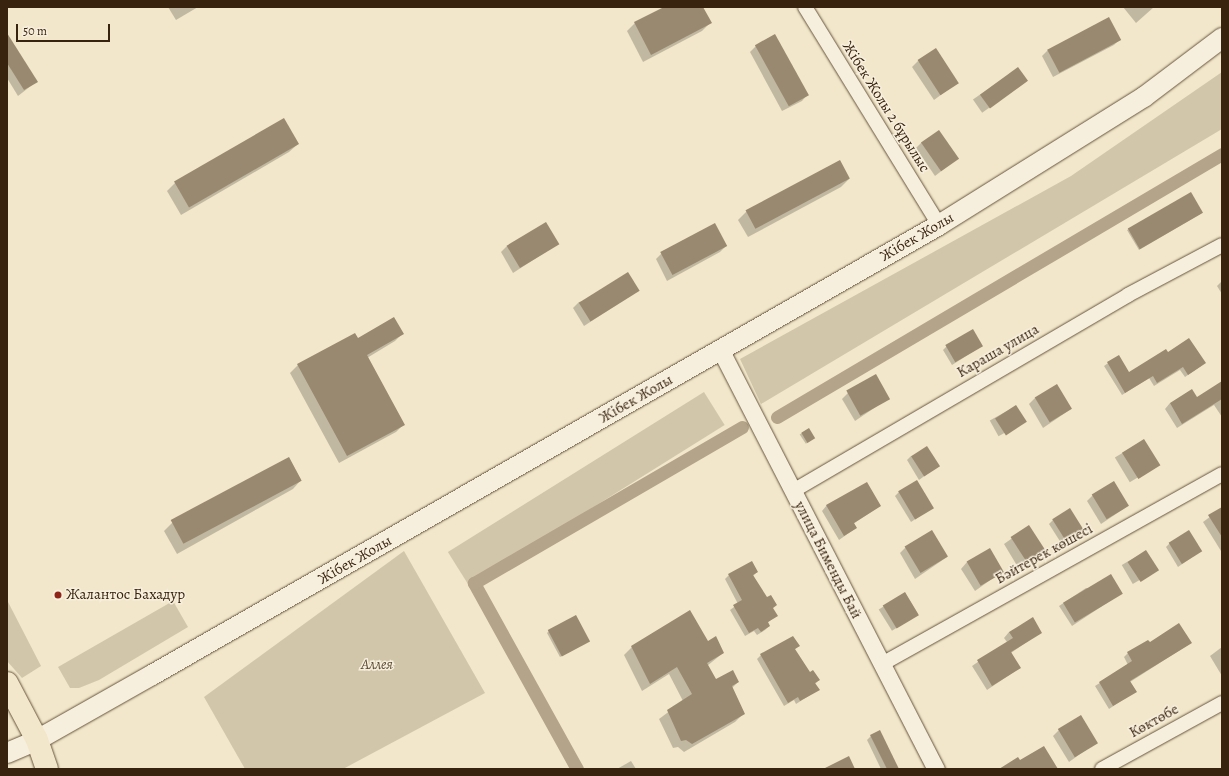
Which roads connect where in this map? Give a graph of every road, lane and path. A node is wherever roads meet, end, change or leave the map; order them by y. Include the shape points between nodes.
1 (805, 7) edge
2 (1222, 38) edge
3 (939, 225) junction
4 (1222, 245) edge
5 (721, 350) junction
6 (1222, 474) edge
7 (793, 492) junction
8 (882, 664) junction
9 (7, 683) edge
10 (1222, 703) edge
11 (37, 740) junction
12 (7, 753) edge
13 (7, 762) edge
14 (47, 769) edge
15 (936, 769) edge
16 (1102, 769) edge

1 - 3 street, Жібек Жолы 2 бұрылыс
2 - 3 main road, Жібек Жолы via 1144,97
3 - 5 main road, Жібек Жолы
4 - 7 street, Караша улица via 1128,295
5 - 7 street, улица Бименды Бай
5 - 11 main road, Жібек Жолы
6 - 8 street, Бәйтерек көшесі
7 - 8 street, улица Бименды Бай
8 - 15 street, улица Бименды Бай
9 - 11 main road
10 - 16 street, Көктөбе
11 - 12 main road
11 - 13 main road
11 - 14 main road

